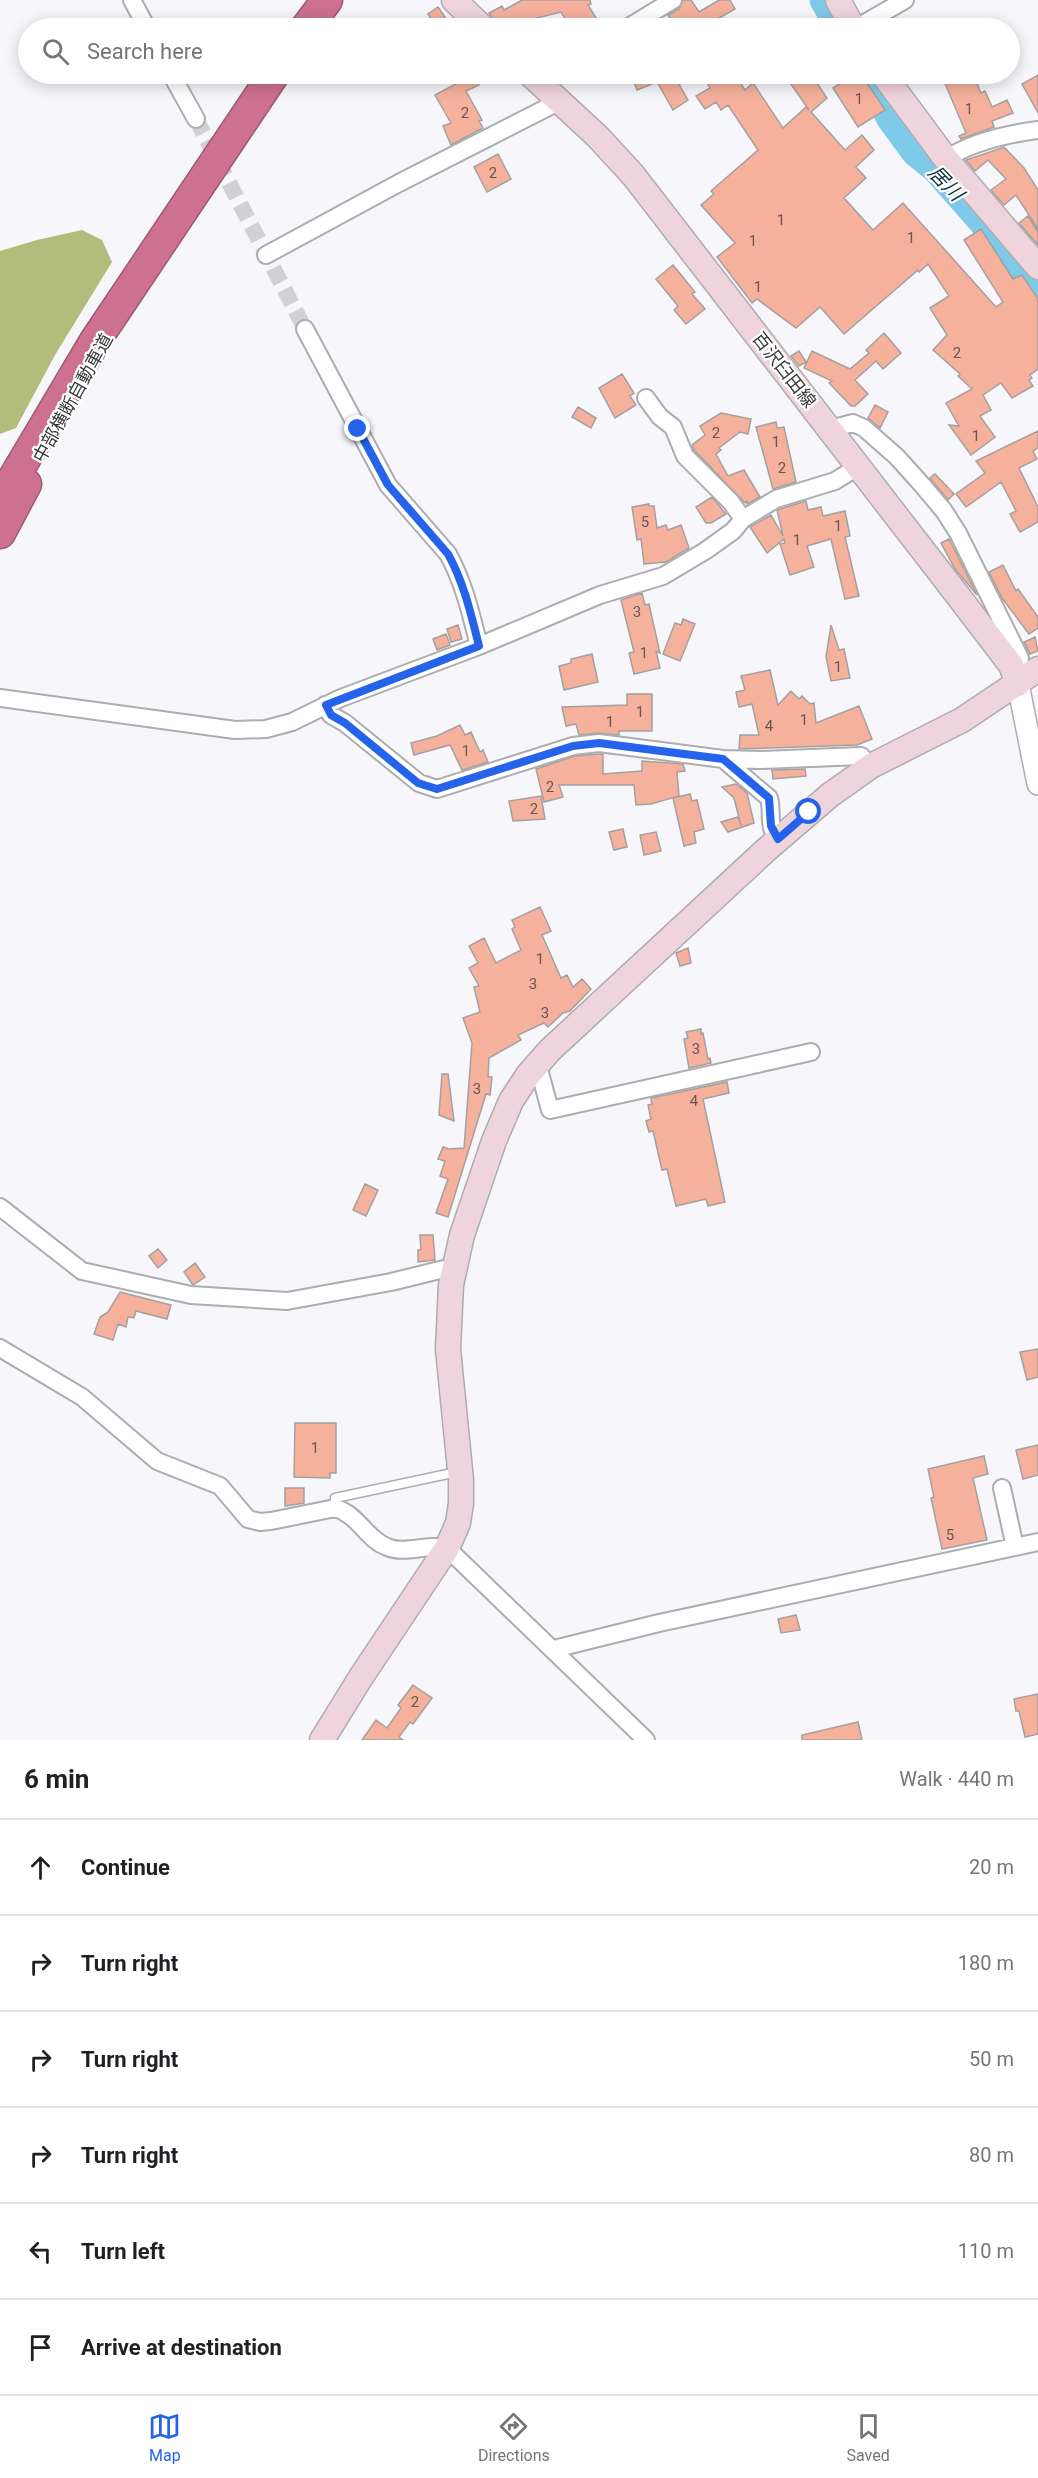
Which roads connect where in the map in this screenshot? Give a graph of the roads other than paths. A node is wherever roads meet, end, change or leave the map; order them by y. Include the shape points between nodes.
1 (132, 0) edge
2 (327, 0) edge
3 (454, 0) edge
4 (673, 0) edge
5 (838, 0) edge
6 (905, 0) edge
7 (142, 18) edge
8 (314, 18) edge
9 (473, 18) edge
10 (643, 18) edge
11 (849, 18) edge
12 (873, 18) edge
13 (177, 84) edge
14 (267, 84) edge
15 (546, 84) edge
16 (890, 84) edge
17 (560, 101) junction
18 (196, 119) tunnel mouth
19 (1038, 130) edge
20 (946, 159) junction
21 (266, 255) dead end
22 (147, 263) junction
23 (1038, 267) edge
24 (305, 330) tunnel mouth
25 (646, 398) dead end
26 (830, 429) junction
27 (859, 466) junction
28 (0, 501) edge
29 (743, 519) junction
30 (0, 533) edge
31 (479, 646) junction
32 (1038, 669) edge
33 (1015, 676) junction
34 (0, 698) edge
35 (326, 705) junction
36 (723, 759) junction
37 (871, 766) junction
38 (1038, 784) edge
39 (778, 839) junction
40 (811, 1052) dead end
41 (535, 1066) junction
42 (0, 1207) edge
43 (453, 1270) junction
44 (0, 1348) edge
45 (460, 1471) junction
46 (1002, 1488) dead end
47 (335, 1508) junction
48 (1038, 1542) edge
49 (1015, 1547) junction
50 (447, 1548) junction
51 (554, 1649) junction
52 (322, 1740) edge
53 (646, 1740) edge

1 - 7 street
2 - 8 highway
3 - 9 main road
4 - 10 street
5 - 11 main road
6 - 12 street
13 - 18 street
14 - 22 highway, 中部横断自動車道
15 - 17 main road, 百沢臼田線
16 - 20 main road
17 - 21 street
17 - 26 main road, 百沢臼田線 via 633,175
19 - 20 street via 998,137
20 - 23 main road
22 - 28 highway, 中部横断自動車道 via 95,341
22 - 30 highway, 中部横断自動車道
24 - 31 street via 388,485 453,563
25 - 29 street via 673,427 685,456
26 - 27 main road, 百沢臼田線
26 - 33 street via 853,423 864,428 897,457 944,511 1020,658
27 - 29 street via 835,481 776,499
27 - 33 main road, 百沢臼田線
29 - 31 street via 705,551 663,576 600,595
31 - 35 street
32 - 33 main road
33 - 37 main road via 962,720
33 - 38 street
34 - 35 street via 235,730 266,729 292,722
35 - 36 street via 331,715 418,783 437,789 588,744
36 - 37 street via 861,756
36 - 39 street via 769,798 771,826
37 - 39 main road
39 - 41 main road
40 - 41 street via 550,1110
41 - 43 main road via 511,1101 494,1141
42 - 43 street via 82,1270 191,1295 287,1301
43 - 45 main road via 448,1349
44 - 47 street via 82,1397 157,1461 220,1486 248,1519 271,1521
45 - 47 lane via 334,1498
45 - 50 main road via 458,1523
46 - 49 street
47 - 50 street via 345,1511 387,1547
48 - 49 street
49 - 51 street
50 - 51 street
50 - 52 main road
51 - 53 street

